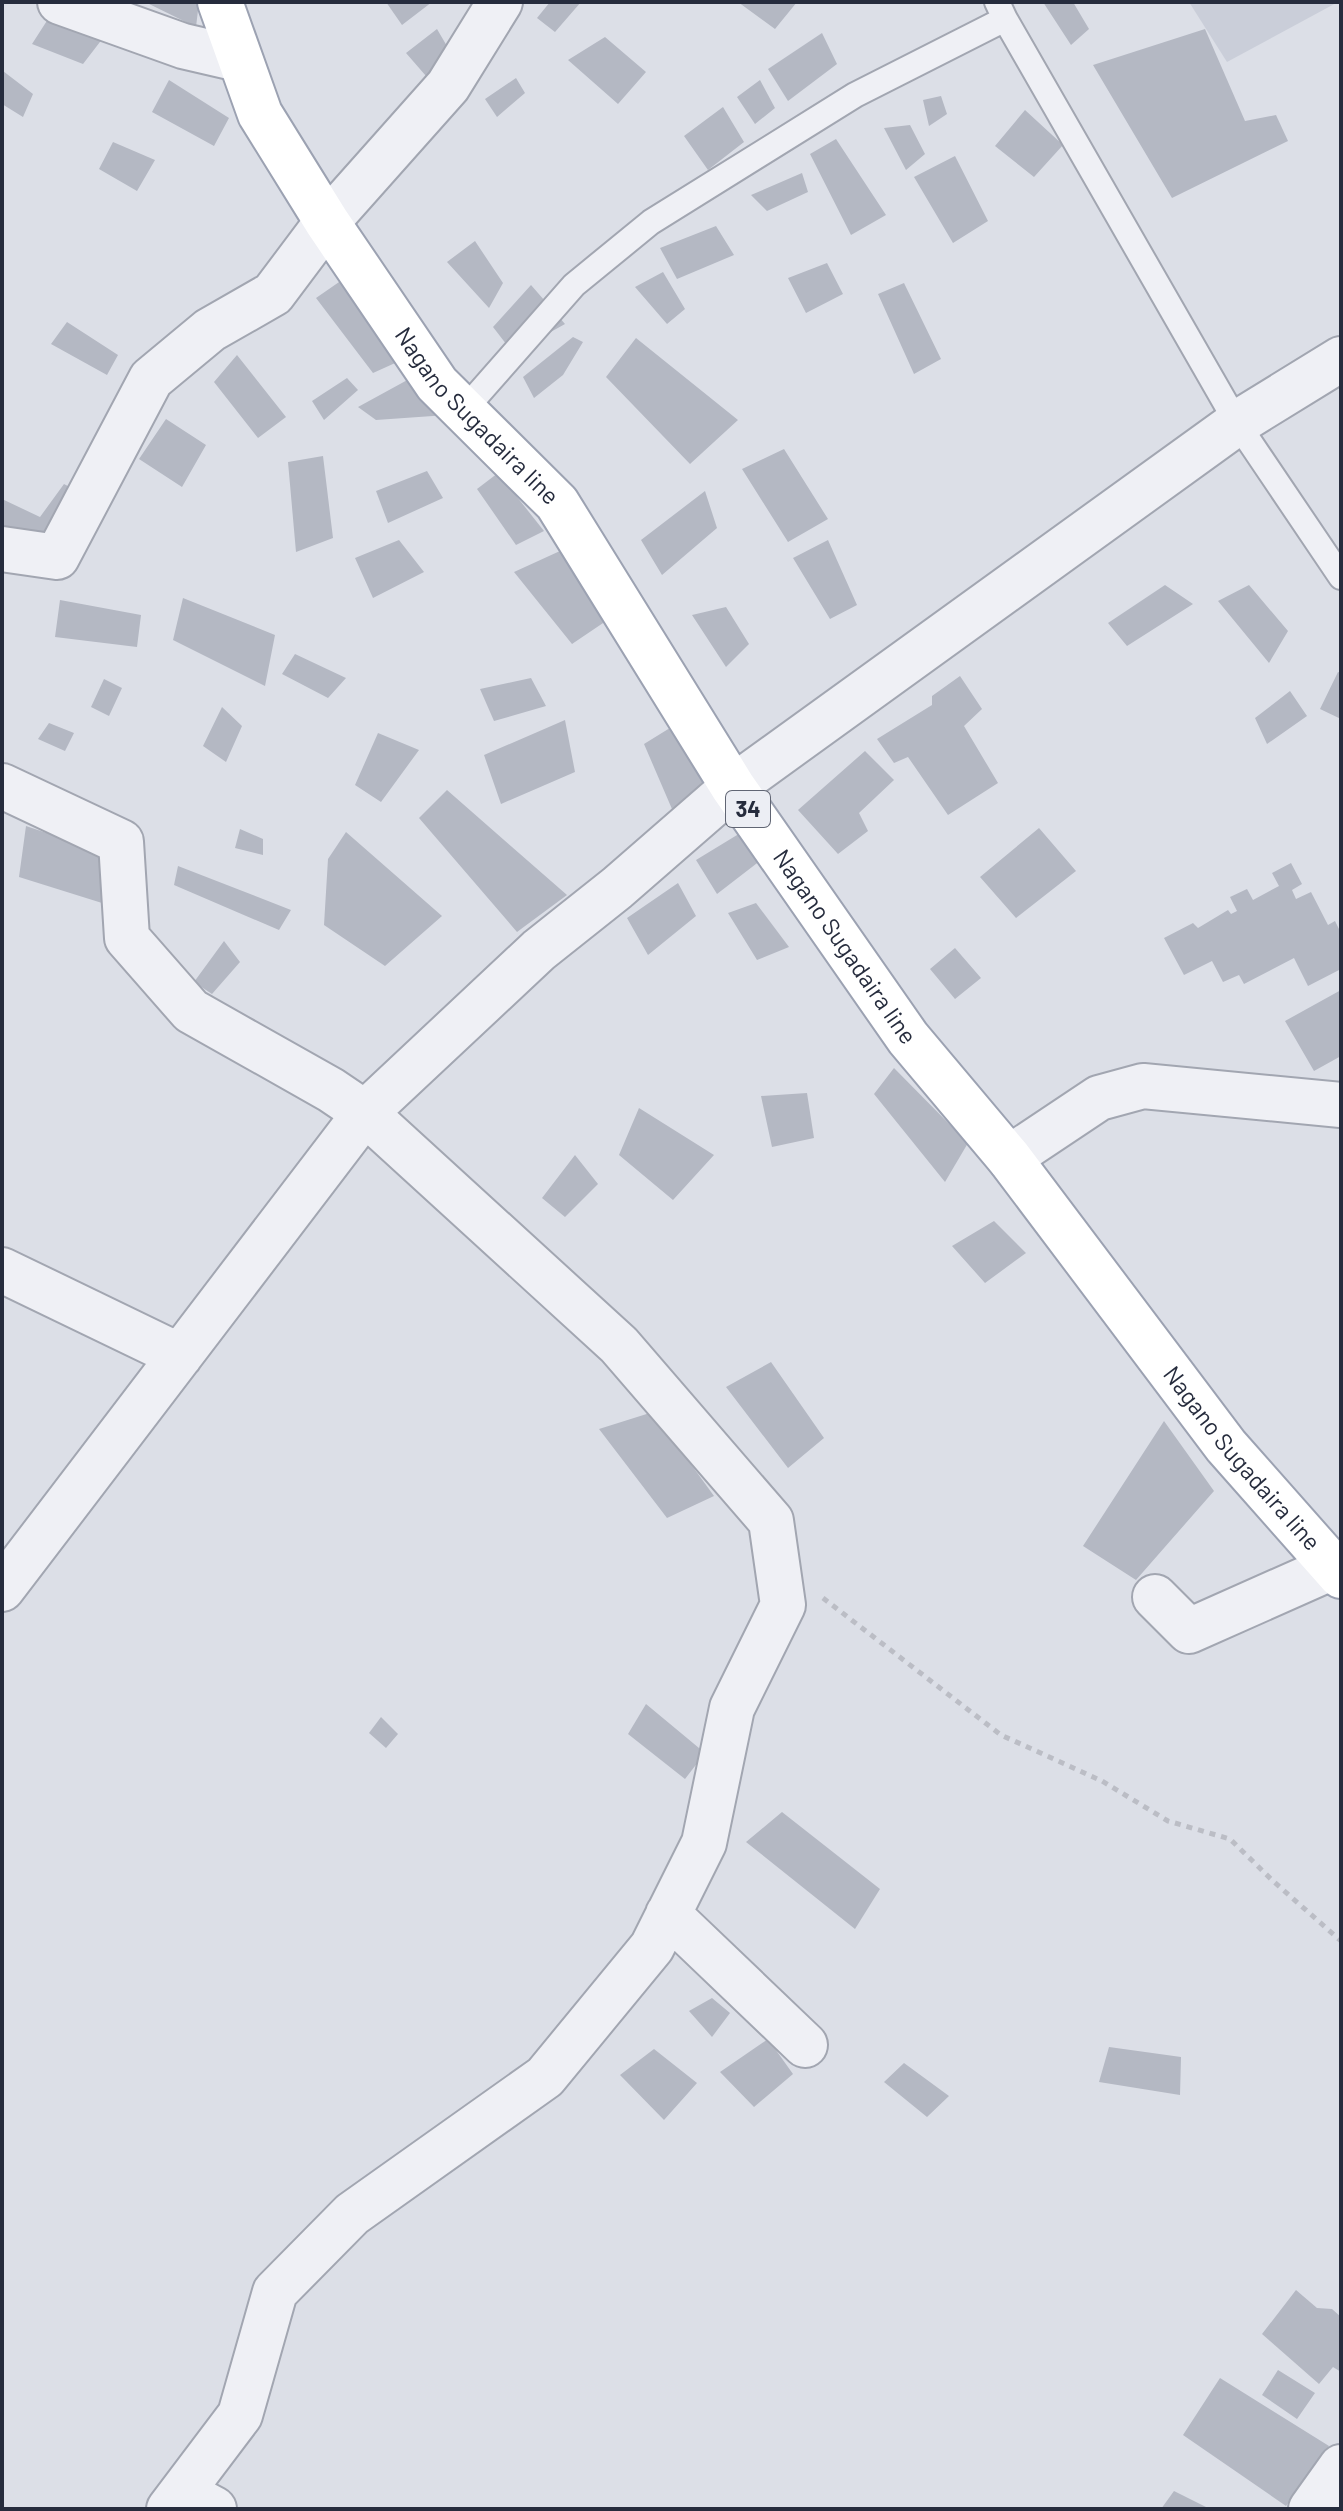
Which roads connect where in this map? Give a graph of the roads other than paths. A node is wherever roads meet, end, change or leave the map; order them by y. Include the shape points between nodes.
1 (60, 2) edge
2 (220, 2) edge
3 (500, 2) edge
4 (1001, 10) edge
5 (239, 59) junction
6 (327, 222) junction
7 (1341, 359) edge
8 (464, 410) junction
9 (1237, 423) junction
10 (2, 549) edge
11 (1341, 577) edge
12 (2, 786) edge
13 (733, 787) junction
14 (1341, 1105) edge
15 (365, 1113) junction
16 (1009, 1158) junction
17 (2, 1270) edge
18 (180, 1356) junction
19 (1337, 1572) edge
20 (2, 1589) edge
21 (1155, 1597) dead end
22 (668, 1914) junction
23 (805, 2045) dead end
24 (1341, 2467) edge
25 (189, 2503) edge
26 (1311, 2509) edge

1 - 5 street via 183,46
2 - 5 main road, Nagano Sugadaira line / 34
3 - 6 street via 448,86
4 - 8 lane via 651,222 574,285
4 - 9 lane
5 - 6 main road, Nagano Sugadaira line / 34 via 260,114
6 - 8 main road, Nagano Sugadaira line / 34 via 437,384
6 - 10 street via 273,294 210,330 151,379 57,557
7 - 9 street
8 - 13 main road, Nagano Sugadaira line / 34 via 557,503
9 - 11 lane
9 - 13 street
12 - 15 street via 121,842 127,938 191,1011
13 - 15 street via 539,950
13 - 16 main road, Nagano Sugadaira line / 34 via 908,1038
14 - 16 street via 1143,1086 1099,1098
15 - 18 street
15 - 22 street via 619,1345 771,1521 783,1605 732,1708 704,1843
16 - 19 main road, Nagano Sugadaira line / 34 via 1226,1446
17 - 18 street
18 - 20 street
19 - 21 street via 1189,1631
22 - 23 street
22 - 25 street via 652,1947 545,2077 352,2214 275,2292 240,2415
24 - 26 street

